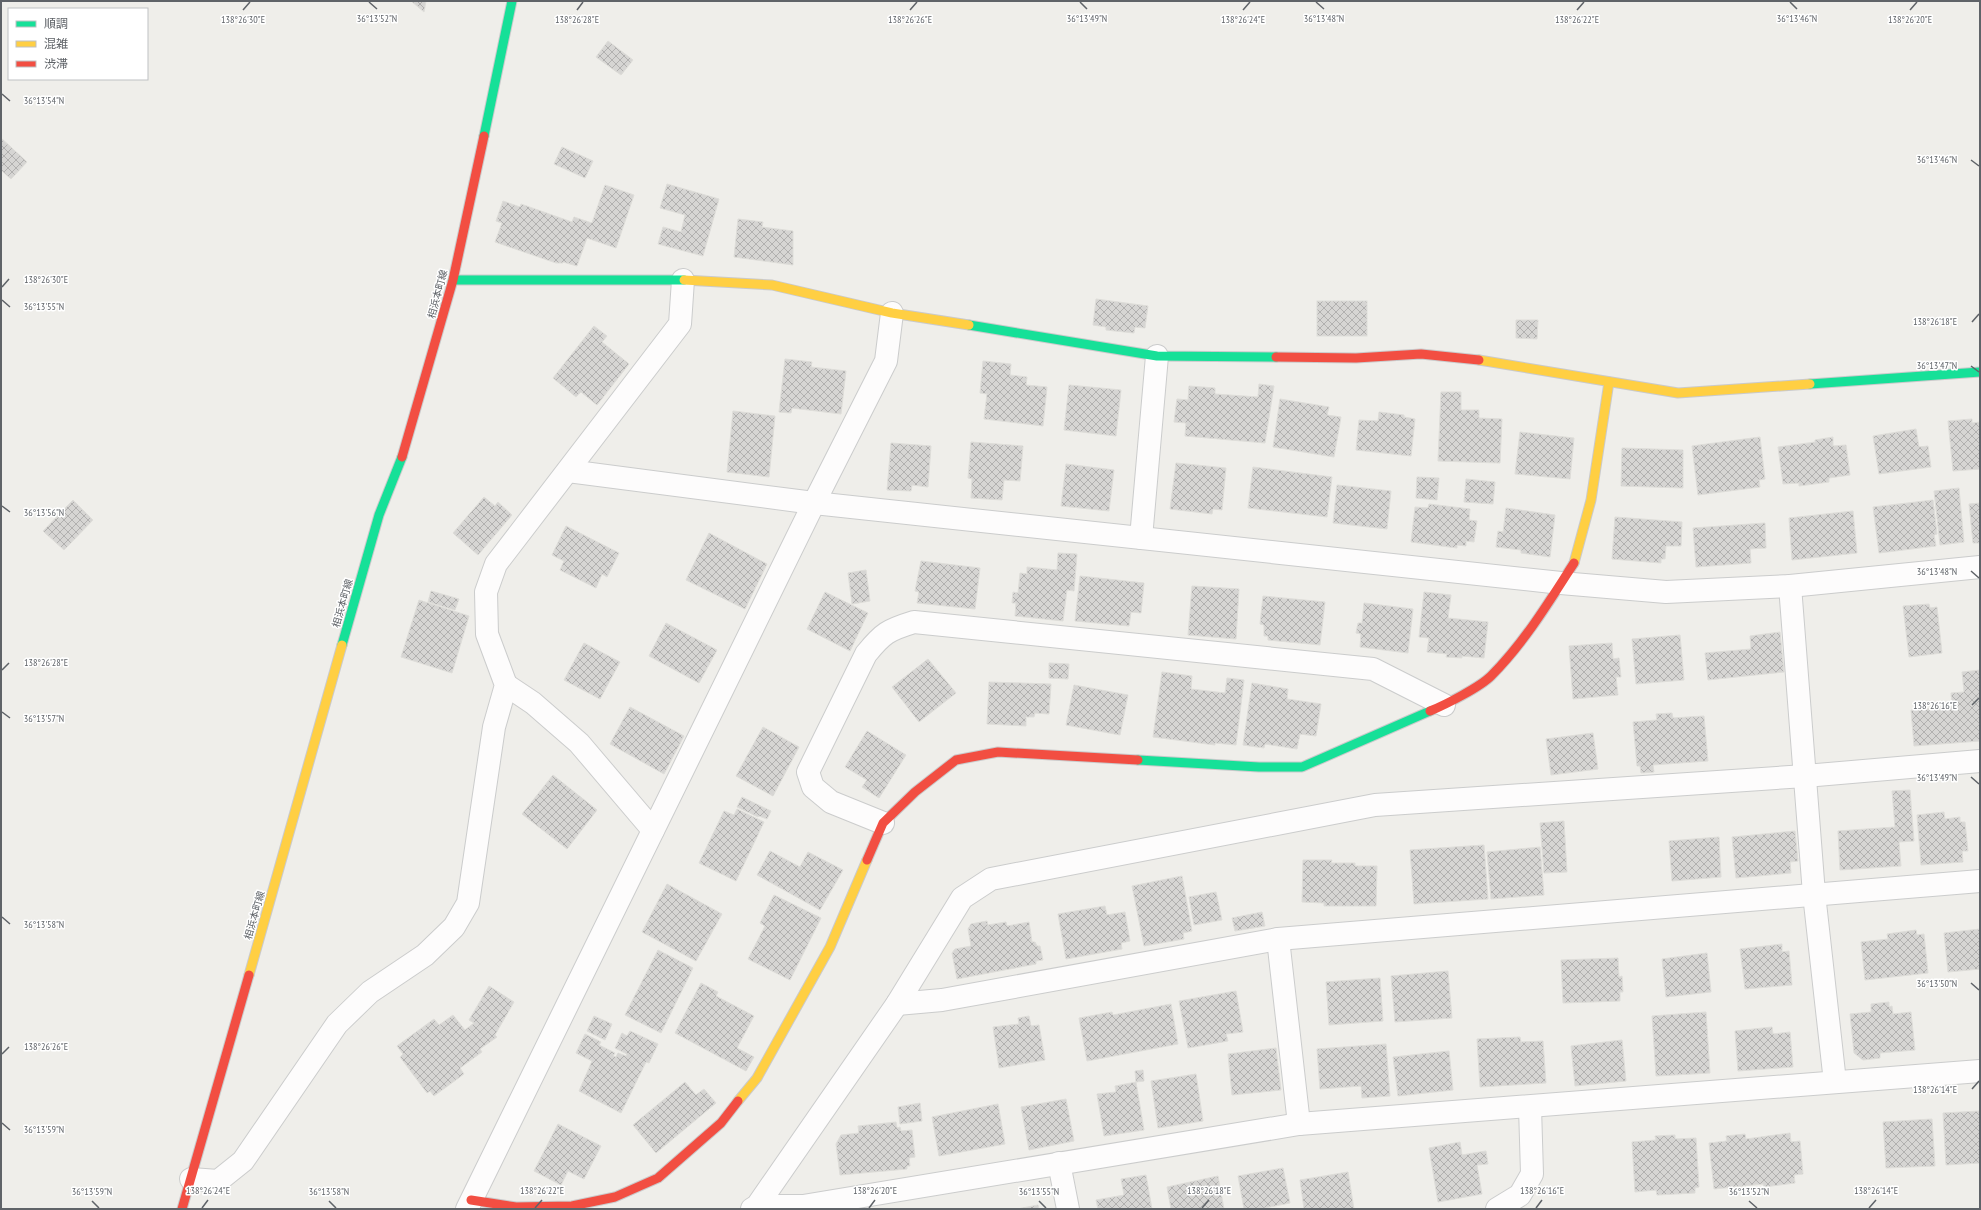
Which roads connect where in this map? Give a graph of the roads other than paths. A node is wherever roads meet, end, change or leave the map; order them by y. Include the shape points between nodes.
1 (512, 1) edge
2 (453, 280) junction
3 (684, 280) junction
4 (892, 313) junction
5 (1157, 356) junction
6 (1980, 372) edge
7 (1609, 382) junction
8 (568, 471) junction
9 (814, 503) junction
10 (1141, 538) junction
11 (1980, 567) edge
12 (1561, 583) junction
13 (1790, 586) junction
14 (506, 685) junction
15 (1444, 705) junction
16 (1980, 761) edge
17 (1805, 776) junction
18 (883, 823) junction
19 (653, 830) junction
20 (1980, 881) edge
21 (1814, 894) junction
22 (1278, 939) junction
23 (897, 1004) junction
24 (1980, 1071) edge
25 (1835, 1082) junction
26 (1530, 1107) junction
27 (1300, 1124) junction
28 (1059, 1163) junction
29 (191, 1178) junction
30 (469, 1205) edge
31 (754, 1208) edge
32 (182, 1209) edge
33 (1068, 1209) edge
34 (1497, 1209) edge

1 - 2 street, 相浜本町線
2 - 3 street
2 - 29 street, 相浜本町線 via 407,446 372,538
3 - 4 street via 772,285
3 - 8 street via 680,324
4 - 5 street
4 - 9 street via 886,361
5 - 7 street via 1356,358 1421,354 1484,360
5 - 10 street
6 - 7 street via 1678,393
7 - 12 street via 1591,500 1575,561
8 - 9 street
8 - 14 street via 496,564 486,592 487,634
9 - 10 street
9 - 19 street
10 - 12 street
11 - 13 street
12 - 13 street via 1666,592
12 - 15 street via 1532,628 1490,677
13 - 17 street
14 - 19 street via 533,703 579,743
14 - 29 street via 494,727 468,902 454,927 426,955 370,992 337,1024 243,1162 218,1181
15 - 18 street via 1302,767 1259,767 998,752 956,760 915,792
15 - 18 street via 1373,669 914,622 892,628 877,640 866,654 808,772 813,788 831,802
16 - 17 street
17 - 21 street
17 - 23 street via 1375,805 991,879 962,898
18 - 30 street via 830,947 757,1078 721,1123 658,1178 615,1197 572,1206
19 - 30 street
20 - 21 street
21 - 22 street
21 - 25 street
22 - 23 street via 942,1000
22 - 27 street
23 - 31 street
24 - 25 street
25 - 26 street
26 - 27 street
26 - 34 street via 1532,1174 1520,1196
27 - 28 street
28 - 31 street via 803,1206
28 - 33 street
29 - 32 street, 相浜本町線

